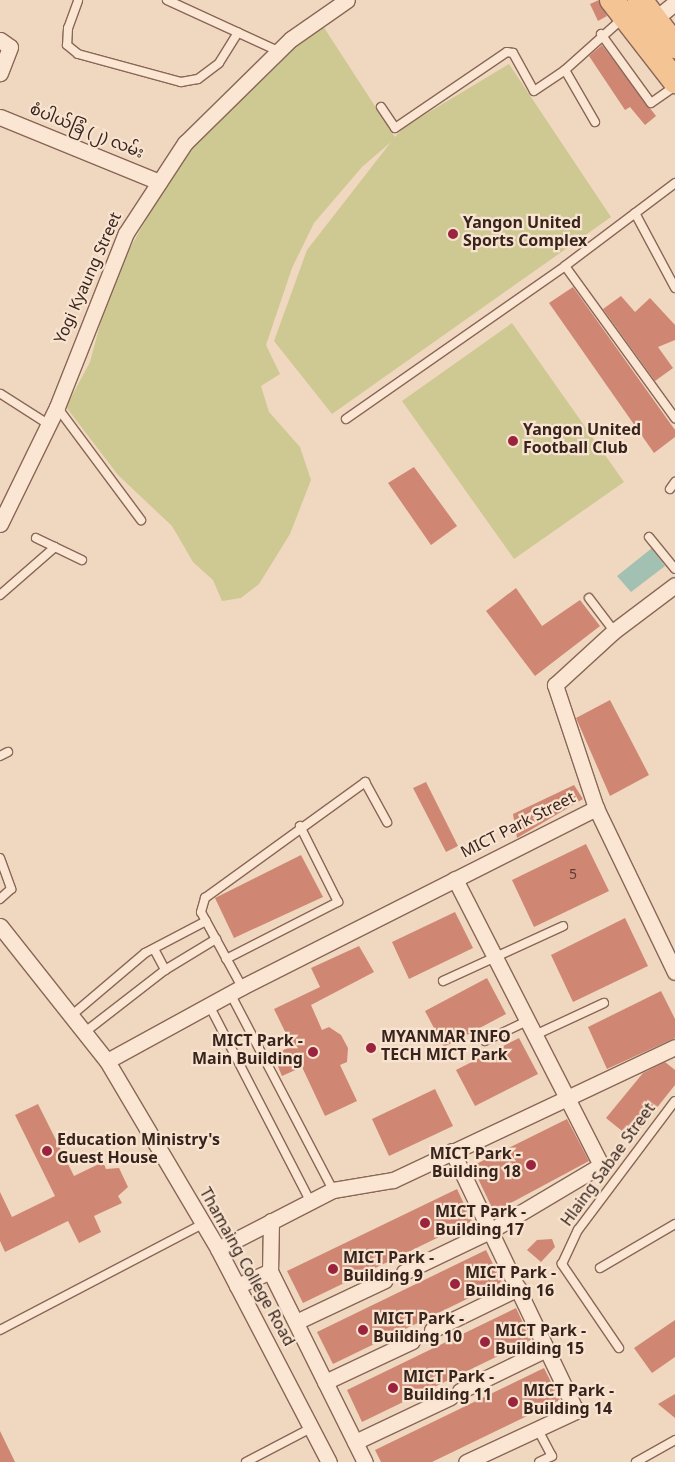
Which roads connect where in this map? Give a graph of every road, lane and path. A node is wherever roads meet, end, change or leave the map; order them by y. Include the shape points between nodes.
1 (167, 0) edge
2 (78, 1) edge
3 (339, 2) edge
4 (675, 3) edge
5 (635, 12) edge
6 (238, 33) junction
7 (601, 34) junction
8 (0, 40) edge
9 (675, 46) edge
10 (278, 51) junction
11 (565, 70) junction
12 (0, 74) edge
13 (675, 81) edge
14 (675, 86) edge
15 (380, 107) dead end
16 (0, 117) edge
17 (596, 122) dead end
18 (160, 182) junction
19 (675, 183) edge
20 (636, 213) junction
21 (565, 266) junction
22 (675, 288) edge
23 (1, 394) edge
24 (57, 408) junction
25 (675, 418) edge
26 (346, 419) dead end
27 (48, 424) junction
28 (675, 482) edge
29 (670, 489) dead end
30 (141, 520) dead end
31 (0, 524) edge
32 (649, 536) dead end
33 (36, 538) dead end
34 (55, 547) junction
35 (82, 560) dead end
36 (675, 570) edge
37 (675, 585) edge
38 (0, 595) edge
39 (589, 598) dead end
40 (614, 631) junction
41 (8, 752) dead end
42 (0, 756) edge
43 (596, 808) junction
44 (387, 822) dead end
45 (300, 826) junction
46 (0, 858) edge
47 (455, 879) junction
48 (0, 899) edge
49 (206, 921) junction
50 (0, 926) edge
51 (562, 926) dead end
52 (216, 939) junction
53 (154, 948) junction
54 (495, 958) junction
55 (226, 959) junction
56 (165, 970) junction
57 (675, 972) edge
58 (443, 981) dead end
59 (236, 990) junction
60 (604, 1002) dead end
61 (209, 1005) junction
62 (72, 1014) junction
63 (527, 1021) junction
64 (85, 1032) junction
65 (535, 1035) junction
66 (485, 1041) dead end
67 (675, 1046) edge
68 (107, 1061) junction
69 (567, 1098) junction
70 (675, 1101) edge
71 (452, 1151) junction
72 (333, 1190) junction
73 (310, 1201) junction
74 (271, 1221) junction
75 (203, 1224) junction
76 (675, 1224) edge
77 (490, 1231) junction
78 (218, 1249) junction
79 (600, 1268) dead end
80 (270, 1271) junction
81 (404, 1272) dead end
82 (385, 1280) dead end
83 (237, 1286) junction
84 (518, 1288) junction
85 (296, 1322) junction
86 (0, 1330) edge
87 (432, 1330) dead end
88 (412, 1341) dead end
89 (619, 1348) dead end
90 (546, 1349) junction
91 (325, 1382) junction
92 (311, 1428) junction
93 (537, 1428) junction
94 (675, 1440) edge
95 (355, 1442) junction
96 (246, 1462) edge
97 (329, 1462) edge
98 (365, 1462) edge
99 (466, 1462) edge
100 (539, 1462) edge
101 (636, 1462) edge

1 - 6 lane
2 - 6 lane via 68,28 67,44 78,54 181,82 198,79 219,63
3 - 10 street, Yogi Kyaung Street
4 - 5 street
5 - 7 lane
5 - 9 main road
5 - 13 main road
6 - 10 lane
7 - 11 lane
7 - 14 lane via 651,103
8 - 12 street via 10,47
10 - 18 street, Yogi Kyaung Street via 185,143
11 - 15 lane via 534,91 512,54 507,52 395,128
11 - 17 lane
16 - 18 street, စံပါယ်ခြံ (၂) လမ်း
18 - 24 street, Yogi Kyaung Street via 126,233
19 - 20 lane
20 - 21 lane
20 - 22 lane
21 - 25 lane
21 - 26 lane
23 - 27 lane
24 - 27 street, Yogi Kyaung Street
24 - 30 lane
27 - 31 street, Yogi Kyaung Street
28 - 29 lane
32 - 36 lane
33 - 34 lane
34 - 35 lane
34 - 38 lane
37 - 40 street
39 - 40 lane
40 - 43 street, MICT Park Street via 559,679 556,693
41 - 42 lane
43 - 47 street, MICT Park Street
43 - 57 street
44 - 45 lane via 365,782
45 - 49 lane via 205,898 202,912
45 - 55 lane via 338,902
46 - 48 lane via 12,888
47 - 54 street, MICT Park Street
47 - 59 street, MICT Park Street
49 - 52 lane
49 - 53 lane
50 - 62 street, Thamaing College Road
51 - 54 lane
52 - 55 lane
52 - 56 lane
53 - 56 lane
53 - 62 lane
54 - 58 lane
54 - 63 street, MICT Park Street
55 - 59 lane
56 - 64 lane
59 - 61 street, MICT Park Street
59 - 72 lane
60 - 65 lane
61 - 68 street, MICT Park Street
61 - 73 lane
62 - 64 street, Thamaing College Road
63 - 65 street, MICT Park Street
63 - 66 lane
64 - 68 street, Thamaing College Road
65 - 69 street, MICT Park Street
67 - 69 street
68 - 75 street, Thamaing College Road
69 - 71 street
69 - 77 street, MICT Park Street via 601,1165
70 - 89 lane, Hlaing Sabae Street via 578,1230 562,1264
71 - 72 street via 393,1180
71 - 77 street
72 - 73 street
73 - 74 street
74 - 78 street
74 - 80 street
75 - 78 street, Thamaing College Road
75 - 86 lane
76 - 79 lane
77 - 81 street, MICT Park Street
77 - 84 street
78 - 83 street, Thamaing College Road
80 - 83 street
80 - 85 street
82 - 85 street
83 - 92 street, Thamaing College Road
84 - 87 street
84 - 90 street
85 - 91 street
88 - 91 street
90 - 93 street via 576,1411
90 - 95 street
91 - 95 street
92 - 96 lane
92 - 97 street, Thamaing College Road
93 - 99 street
93 - 100 lane via 552,1456
94 - 101 lane
95 - 98 street

